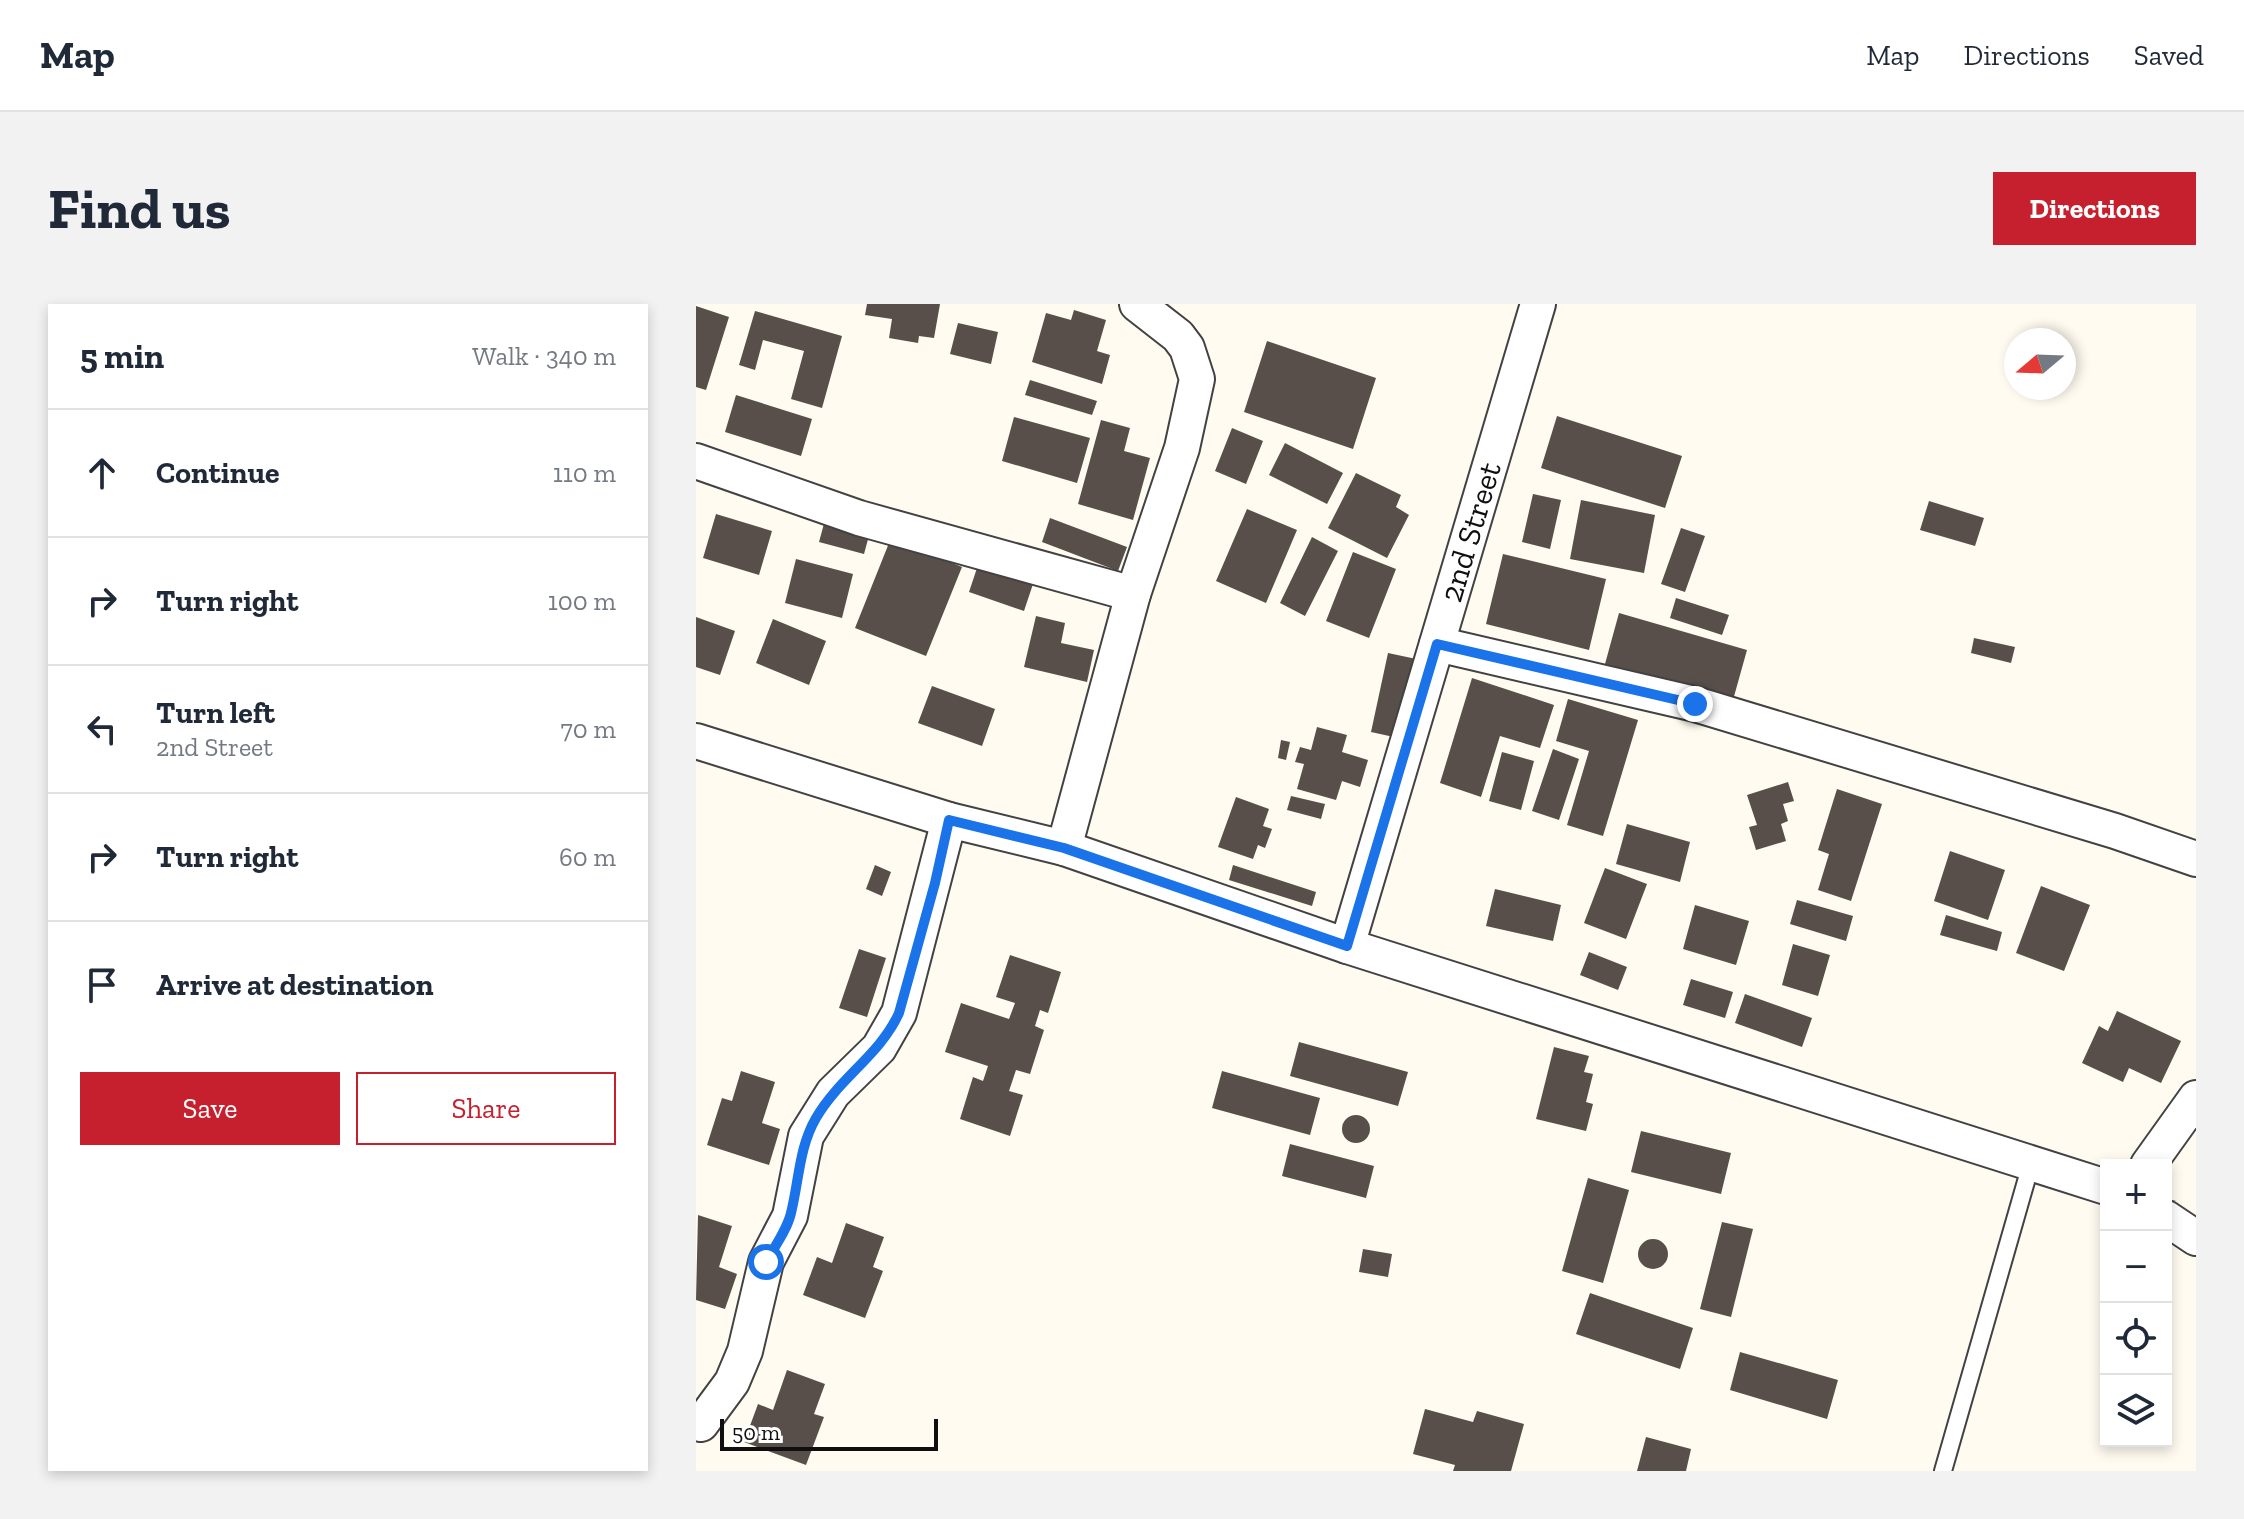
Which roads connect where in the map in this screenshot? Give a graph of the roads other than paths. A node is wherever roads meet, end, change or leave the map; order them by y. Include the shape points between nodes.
1 (1137, 304) edge
2 (1538, 304) edge
3 (696, 461) edge
4 (1133, 594) junction
5 (1437, 644) junction
6 (696, 741) edge
7 (949, 820) junction
8 (1064, 848) junction
9 (2196, 859) edge
10 (1347, 946) junction
11 (2196, 1098) edge
12 (2152, 1159) edge
13 (2031, 1164) junction
14 (2100, 1185) edge
15 (2172, 1222) edge
16 (2196, 1238) edge
17 (701, 1424) dead end
18 (1943, 1471) edge

1 - 4 street via 1178,336 1197,379 1182,448
2 - 5 street, 2nd Street
3 - 4 street via 859,518
4 - 8 street
5 - 9 street via 1695,704
5 - 10 street, 2nd Street
6 - 7 street
7 - 8 street
7 - 17 street via 899,1013 879,1048 833,1093 806,1136 790,1216 766,1262 745,1351 732,1382
8 - 10 street
10 - 13 street
11 - 12 street
13 - 14 street
13 - 18 lane
15 - 16 street

